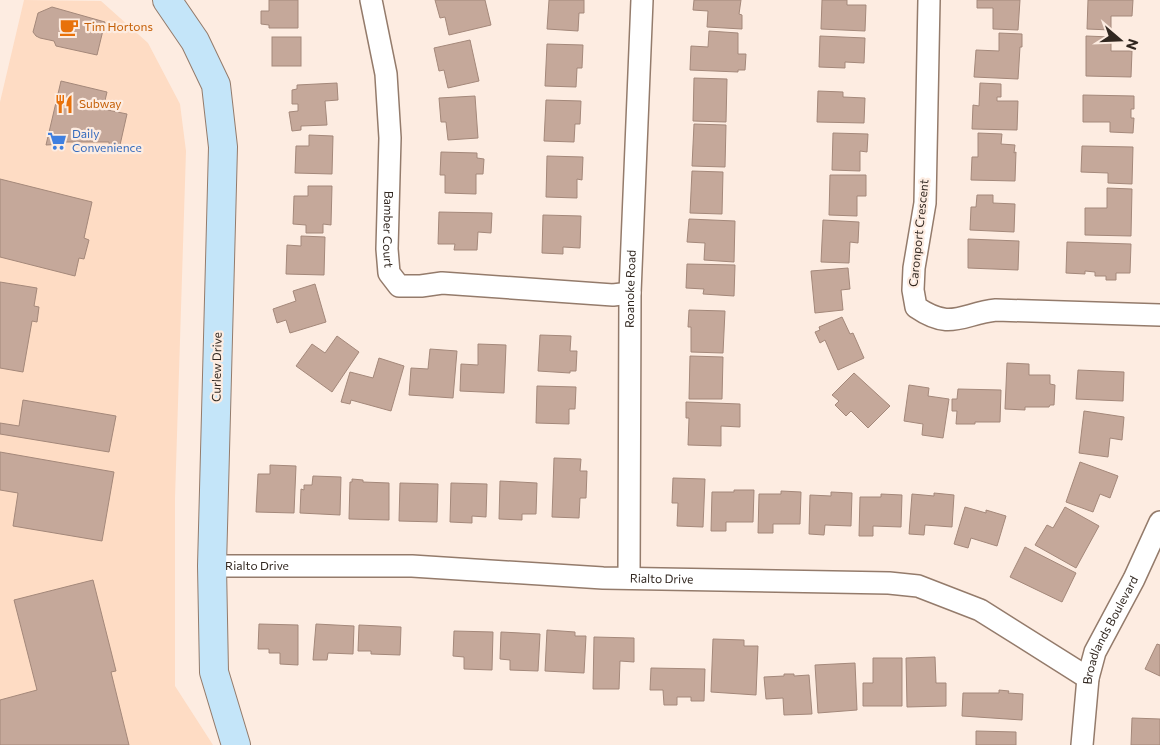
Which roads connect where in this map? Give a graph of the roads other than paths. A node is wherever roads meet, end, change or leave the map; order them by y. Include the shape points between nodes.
1 (167, 0) edge
2 (371, 0) edge
3 (642, 0) edge
4 (929, 0) edge
5 (630, 293) junction
6 (1160, 316) edge
7 (1160, 522) edge
8 (212, 566) junction
9 (629, 578) junction
10 (1088, 678) junction
11 (236, 745) edge
12 (1082, 745) edge

1 - 8 street, Curlew Drive via 195,41 216,85 223,147
2 - 5 street, Bamber Court via 386,74 390,138 386,249 389,273 399,286 442,283
3 - 5 street, Roanoke Road
4 - 6 street, Caronport Crescent via 925,203 914,268 916,307 926,314 953,321 996,310
5 - 9 street, Roanoke Road
7 - 10 street, Broadlands Boulevard via 1095,652
8 - 9 street, Rialto Drive via 412,566
8 - 11 street, Curlew Drive via 214,672
9 - 10 street, Rialto Drive via 918,586 980,610
10 - 12 street, Broadlands Boulevard

